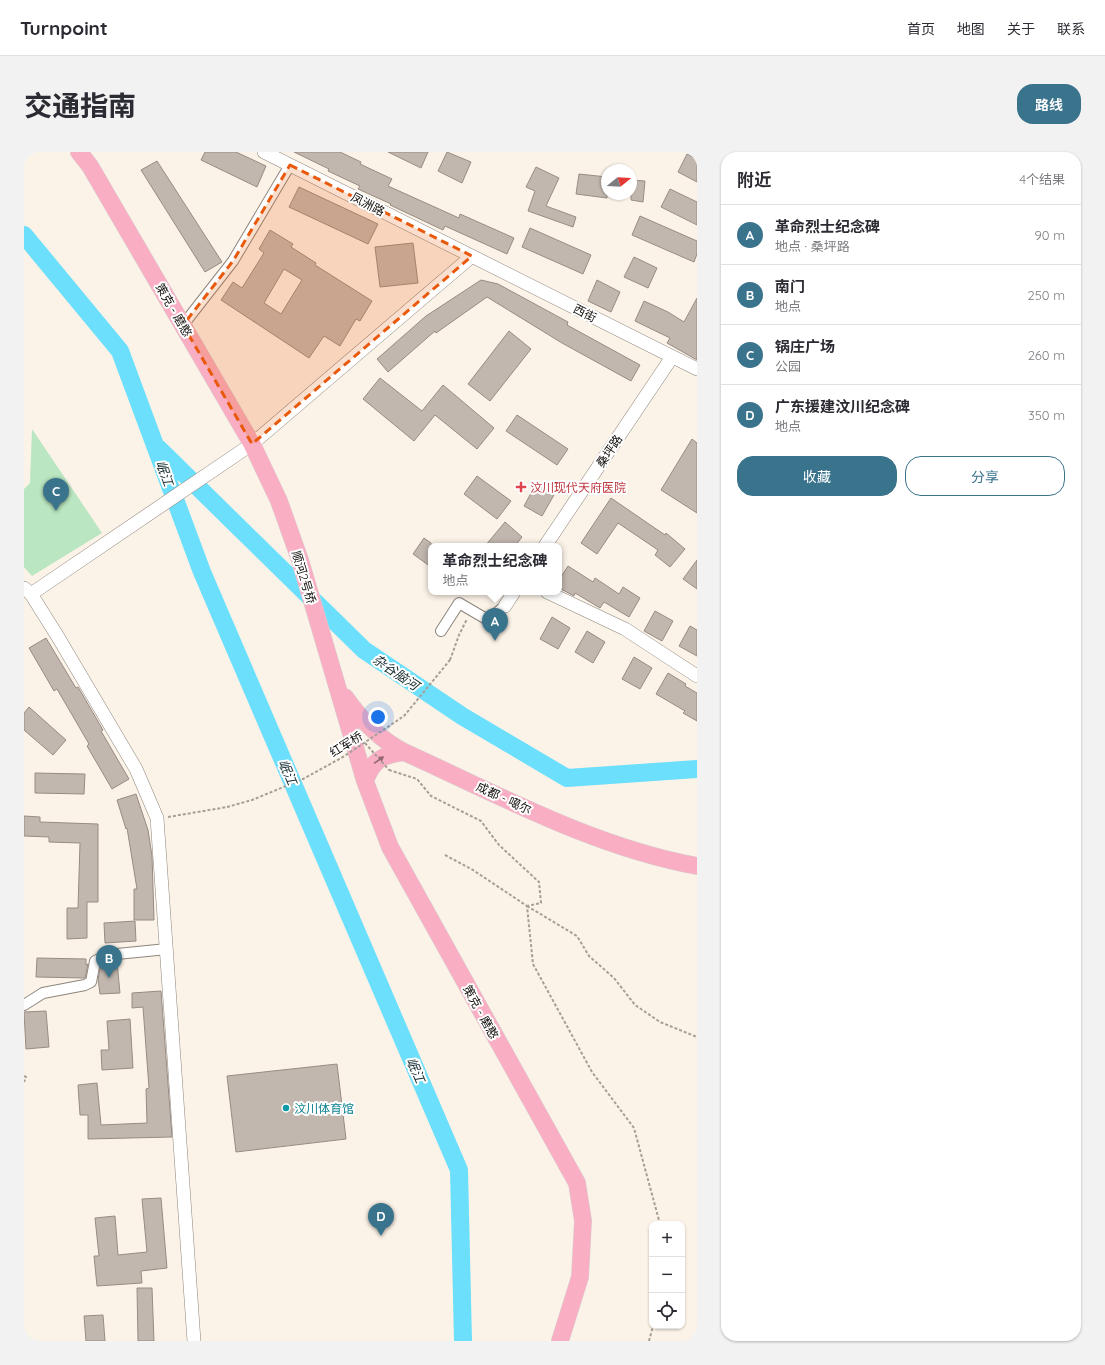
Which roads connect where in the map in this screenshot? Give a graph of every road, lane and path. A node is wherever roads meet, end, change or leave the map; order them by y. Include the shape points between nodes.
1 (79, 152) edge
2 (264, 152) edge
3 (290, 165) junction
4 (472, 256) junction
5 (183, 326) junction
6 (672, 357) junction
7 (697, 370) edge
8 (252, 444) junction
9 (265, 472) joint
10 (547, 543) edge
11 (28, 591) edge
12 (512, 595) edge
13 (553, 595) edge
14 (505, 606) joint
15 (472, 611) junction
16 (441, 631) dead end
17 (697, 676) edge
18 (337, 686) junction
19 (365, 743) junction
20 (399, 749) junction
21 (364, 781) junction
22 (157, 818) junction
23 (445, 854) dead end
24 (697, 866) edge
25 (527, 906) junction
26 (167, 949) junction
27 (24, 1005) edge
28 (697, 1037) edge
29 (24, 1076) edge
30 (24, 1082) edge
31 (659, 1221) edge
32 (652, 1329) edge
33 (194, 1341) edge
34 (560, 1341) edge
35 (649, 1341) edge

1 - 5 highway, 策克 - 磨憨 via 90,166
2 - 3 street, 凤洲路
3 - 4 street, 凤洲路
3 - 5 street via 233,261
4 - 6 street, 西街
4 - 8 street
5 - 8 highway, 策克 - 磨憨
6 - 7 street, 西街
6 - 10 street, 桑坪路
8 - 9 highway, 策克 - 磨憨
8 - 11 street via 107,542
9 - 18 highway, 顺河2号桥 via 279,501 300,560
11 - 22 street via 136,769
12 - 14 street
13 - 17 street via 625,630
14 - 15 street via 488,620
15 - 16 street via 459,603
15 - 19 path, 红军桥, bridge via 459,635 450,660 404,716
18 - 20 highway, 成都 - 噶尔 via 360,718 387,743
18 - 21 highway, 策克 - 磨憨
19 - 22 path, 红军桥, bridge via 303,779 252,800 191,814
19 - 25 path, bridge via 389,770 417,779 431,796 481,821 499,845 539,882 540,903
20 - 21 highway via 375,762
20 - 24 highway, 成都 - 噶尔 via 568,827 659,859
21 - 34 highway, 策克 - 磨憨 via 390,847 577,1184 583,1221 580,1277
22 - 26 street
23 - 25 path
25 - 28 path via 577,936 589,956 614,978 635,1006 660,1022
25 - 31 path via 533,964 592,1072 634,1128
26 - 27 street via 107,955 95,961 91,982 43,994
26 - 33 street
29 - 30 path
32 - 35 path

